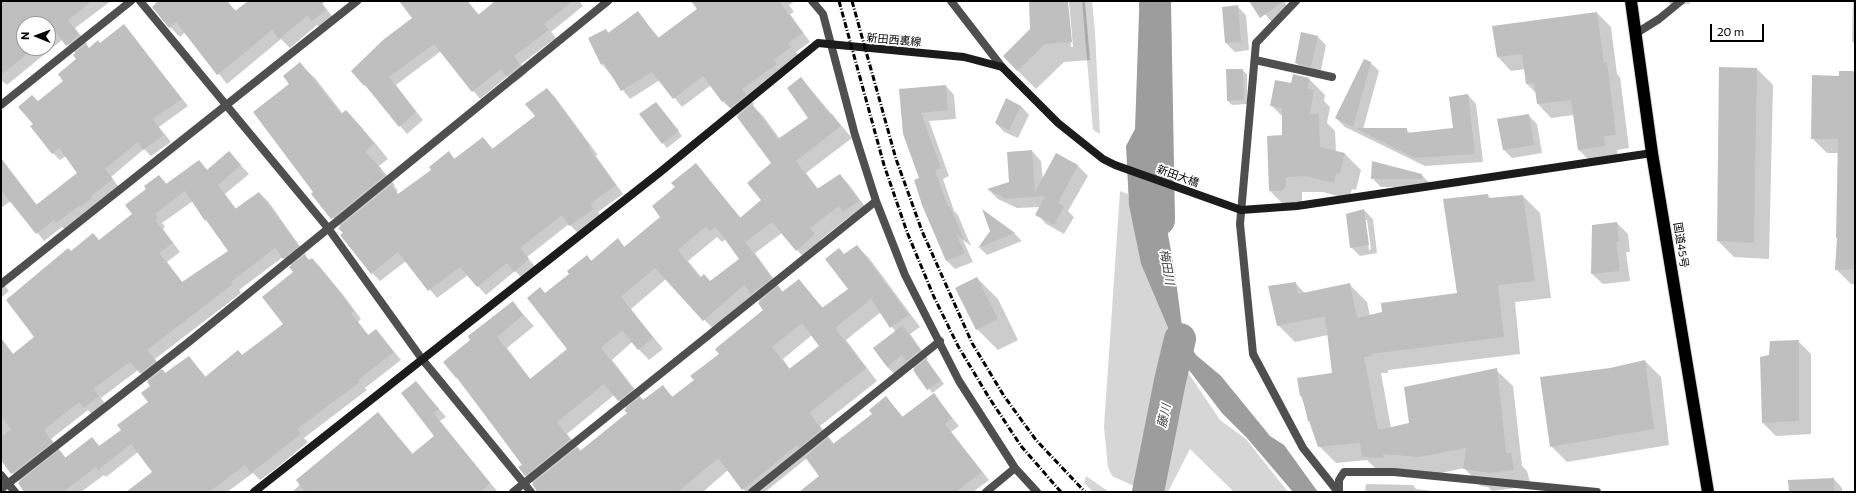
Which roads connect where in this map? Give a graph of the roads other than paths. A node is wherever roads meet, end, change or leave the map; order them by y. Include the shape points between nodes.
1 (131, 1) edge
2 (140, 1) edge
3 (357, 1) edge
4 (608, 1) edge
5 (812, 1) edge
6 (951, 1) edge
7 (1296, 1) edge
8 (1631, 1) edge
9 (1681, 1) edge
10 (1635, 34) junction
11 (830, 44) junction
12 (1255, 60) junction
13 (1002, 67) junction
14 (1332, 77) dead end
15 (225, 104) junction
16 (1, 105) edge
17 (1652, 153) junction
18 (876, 201) junction
19 (1237, 209) junction
20 (328, 228) junction
21 (1, 284) edge
22 (940, 341) junction
23 (422, 359) junction
24 (1015, 468) junction
25 (1, 475) edge
26 (8, 483) junction
27 (524, 483) junction
28 (1, 489) edge
29 (15, 492) edge
30 (254, 492) edge
31 (513, 492) edge
32 (531, 492) edge
33 (752, 492) edge
34 (986, 492) edge
35 (1037, 492) edge
36 (1338, 492) edge
37 (1597, 492) edge
38 (1708, 492) edge

1 - 16 street
2 - 15 street
3 - 15 street
4 - 20 street
5 - 11 street via 823,14
6 - 13 street
7 - 12 street via 1256,43
8 - 10 highway, 国道45号
9 - 10 street
10 - 17 highway, 国道45号
11 - 13 street, 新田西裏線 via 964,57
11 - 18 street
11 - 23 street via 818,43 659,173
12 - 14 street
12 - 19 street
13 - 19 street, 新田大橋 via 1058,123 1103,159
15 - 20 street
15 - 21 street
17 - 19 street via 1297,206
17 - 38 highway, 国道45号
18 - 22 street via 905,275
18 - 27 street
19 - 36 street via 1253,354 1303,448
20 - 23 street
20 - 26 street via 190,341
22 - 24 street via 959,381
22 - 33 street
23 - 27 street
23 - 30 street
24 - 34 street
24 - 35 street
25 - 26 street
26 - 28 street
26 - 29 street
27 - 31 street
27 - 32 street
36 - 37 street via 1339,480 1344,472 1394,472

